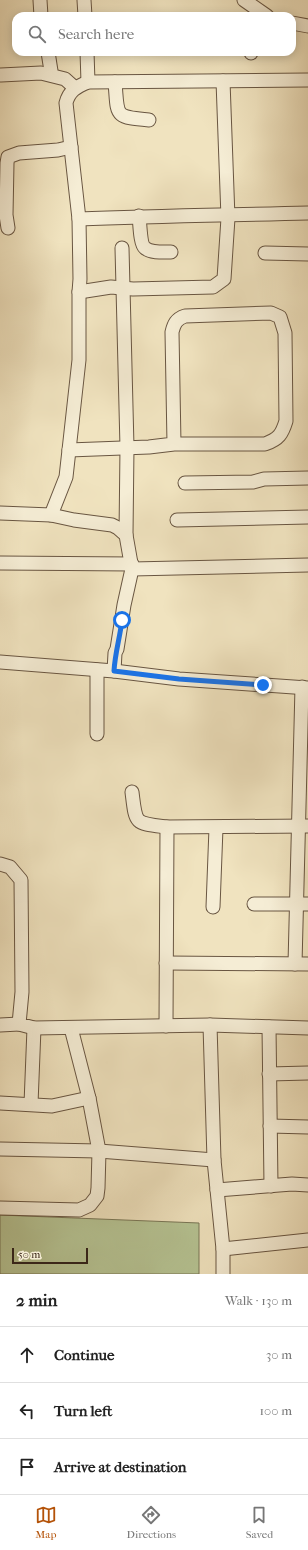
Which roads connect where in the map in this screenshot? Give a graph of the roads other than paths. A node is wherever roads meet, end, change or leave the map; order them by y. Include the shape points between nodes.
1 (40, 0) edge
2 (84, 0) edge
3 (245, 0) edge
4 (42, 12) edge
5 (85, 12) edge
6 (246, 12) edge
7 (262, 12) edge
8 (296, 24) edge
9 (308, 26) edge
10 (49, 56) edge
11 (87, 56) edge
12 (51, 71) dead end
13 (1, 75) dead end
14 (308, 80) edge
15 (223, 81) junction
16 (88, 82) junction
17 (115, 82) junction
18 (75, 88) junction
19 (149, 120) dead end
20 (71, 147) junction
21 (308, 213) edge
22 (139, 216) junction
23 (228, 216) junction
24 (79, 219) junction
25 (8, 228) dead end
26 (122, 248) dead end
27 (171, 252) dead end
28 (265, 253) dead end
29 (308, 254) edge
30 (124, 288) junction
31 (79, 292) junction
32 (174, 444) junction
33 (127, 447) junction
34 (69, 450) junction
35 (308, 478) edge
36 (185, 483) dead end
37 (0, 513) edge
38 (51, 515) junction
39 (308, 518) edge
40 (177, 520) dead end
41 (126, 535) junction
42 (0, 563) edge
43 (308, 565) edge
44 (132, 567) junction
45 (0, 662) edge
46 (97, 670) junction
47 (114, 671) junction
48 (305, 688) edge
49 (97, 734) dead end
50 (132, 792) dead end
51 (303, 826) edge
52 (167, 827) junction
53 (216, 828) junction
54 (0, 864) edge
55 (254, 904) dead end
56 (302, 904) edge
57 (213, 907) dead end
58 (166, 962) junction
59 (295, 964) junction
60 (308, 964) edge
61 (19, 1024) junction
62 (0, 1025) edge
63 (210, 1025) junction
64 (166, 1026) junction
65 (269, 1027) junction
66 (34, 1028) junction
67 (71, 1028) junction
68 (308, 1028) edge
69 (308, 1073) edge
70 (269, 1074) junction
71 (89, 1098) junction
72 (0, 1103) edge
73 (31, 1104) junction
74 (270, 1126) junction
75 (308, 1126) edge
76 (0, 1149) edge
77 (99, 1151) junction
78 (214, 1160) junction
79 (308, 1185) edge
80 (271, 1186) junction
81 (217, 1190) junction
82 (0, 1208) edge
83 (308, 1240) edge
84 (223, 1249) junction
85 (223, 1274) edge

1 - 4 street
2 - 5 street
3 - 6 street
3 - 7 street
8 - 9 street
10 - 12 street
11 - 16 street
13 - 18 street via 41,73 65,80
14 - 15 street
15 - 17 street
15 - 23 street
16 - 17 street
16 - 18 street
17 - 19 street via 118,110 121,115
18 - 20 street via 68,95 66,104
20 - 24 street
20 - 25 street via 19,153 8,157
21 - 23 street
22 - 23 street
22 - 24 street
22 - 27 street via 142,243 145,248
23 - 30 street via 224,279 214,288
24 - 31 street
26 - 30 street
28 - 29 street
30 - 31 street via 111,287
30 - 33 street
31 - 34 street via 78,360
32 - 32 street via 174,323 185,316 271,313 280,317 286,333 286,421 283,431 276,440 266,444
32 - 33 street
33 - 34 street
33 - 41 street
34 - 38 street via 66,477
35 - 36 street
37 - 38 street
38 - 41 street via 112,524
39 - 40 street
41 - 44 street
42 - 44 street
43 - 44 street
44 - 47 street via 118,649 115,653
45 - 46 street
46 - 47 street
46 - 49 street
47 - 48 street via 179,679
48 - 51 street
50 - 52 street via 135,816 139,822
51 - 53 street
51 - 56 street
52 - 53 street
52 - 58 street
53 - 57 street
54 - 61 street via 10,868 21,880 22,992
55 - 56 street
56 - 59 street
58 - 59 street
58 - 64 street
59 - 60 street
61 - 62 street
61 - 66 street
63 - 64 street
63 - 65 street
63 - 78 street
64 - 67 street
65 - 68 street
65 - 70 street
66 - 67 street
66 - 73 street
67 - 71 street
69 - 70 street
70 - 74 street
71 - 73 street via 52,1106
71 - 77 street
72 - 73 street
74 - 75 street
74 - 80 street
76 - 77 street
77 - 78 street
77 - 82 street via 98,1188 90,1205 79,1210
78 - 81 street
79 - 80 street
80 - 81 street
81 - 84 street
83 - 84 street
84 - 85 street

